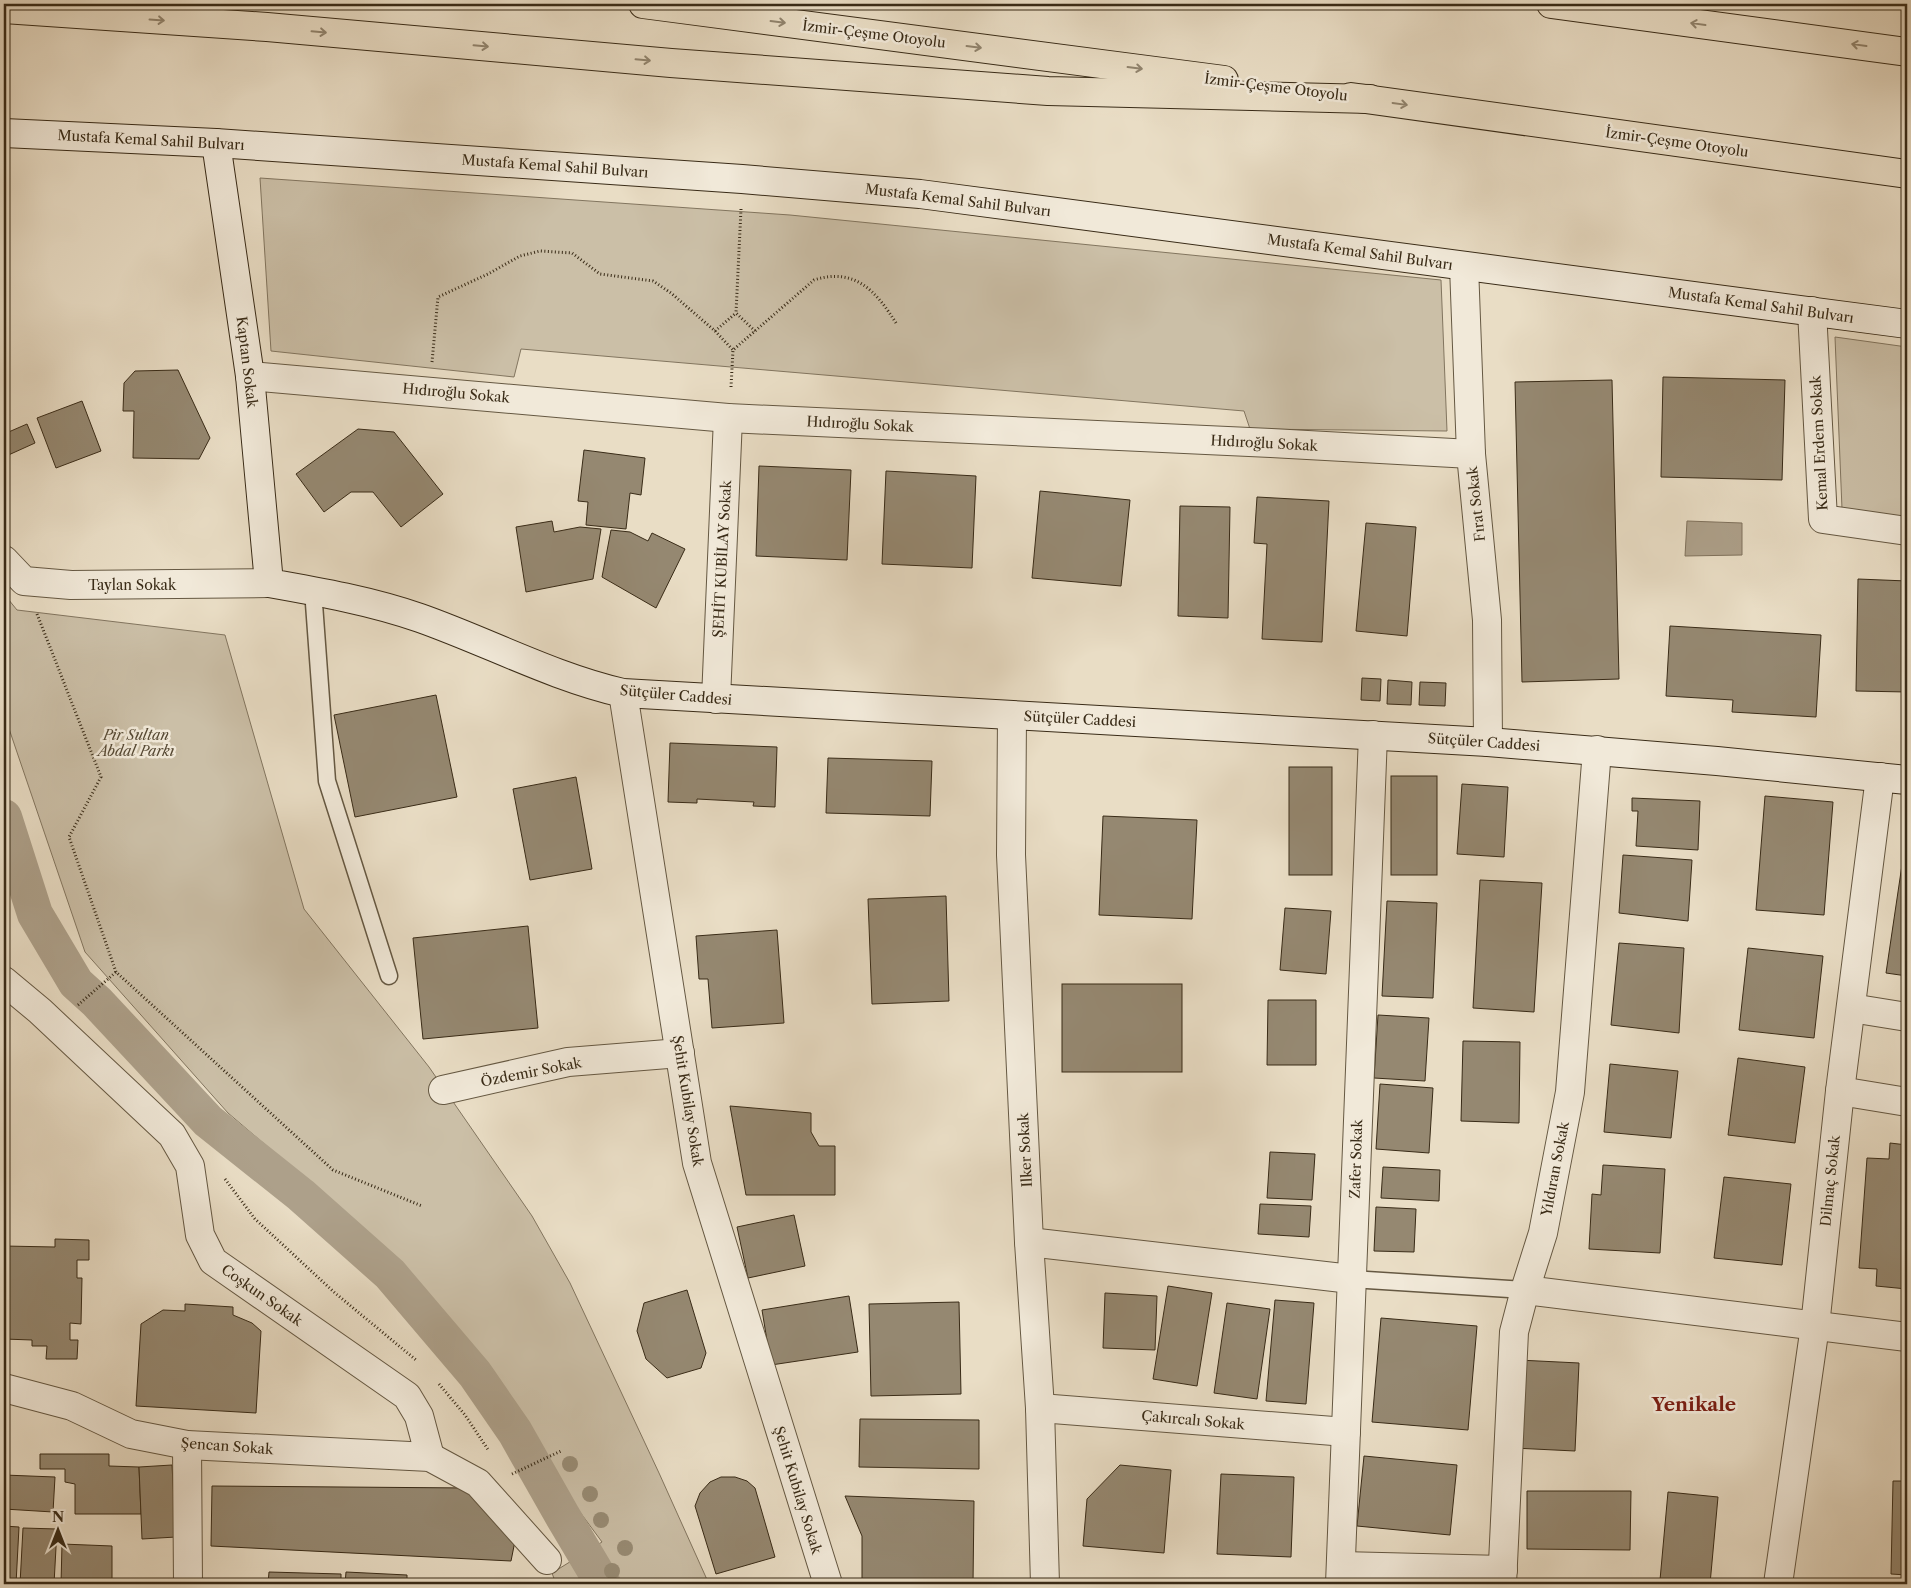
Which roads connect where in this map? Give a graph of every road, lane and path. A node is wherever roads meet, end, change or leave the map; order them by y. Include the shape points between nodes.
1 (643, 4) edge
2 (1551, 4) edge
3 (4, 9) edge
4 (1907, 52) edge
5 (1370, 99) junction
6 (4, 133) edge
7 (216, 143) junction
8 (1907, 174) edge
9 (742, 179) junction
10 (1464, 266) junction
11 (1812, 311) junction
12 (736, 313) junction
13 (896, 323) dead end
14 (1907, 324) edge
15 (715, 331) junction
16 (755, 331) junction
17 (733, 350) junction
18 (250, 376) junction
19 (429, 391) junction
20 (728, 418) junction
21 (1471, 454) junction
22 (1907, 531) edge
23 (4, 560) edge
24 (24, 581) junction
25 (269, 583) junction
26 (313, 590) junction
27 (623, 692) junction
28 (716, 699) junction
29 (1012, 716) junction
30 (1373, 735) junction
31 (1488, 742) junction
32 (1597, 750) junction
33 (1880, 777) junction
34 (1907, 780) edge
35 (116, 972) junction
36 (388, 976) dead end
37 (4, 982) edge
38 (76, 1006) dead end
39 (1851, 1008) junction
40 (1907, 1017) edge
41 (680, 1053) junction
42 (443, 1090) dead end
43 (1840, 1091) junction
44 (1907, 1102) edge
45 (220, 1172) dead end
46 (422, 1206) dead end
47 (1029, 1242) junction
48 (1351, 1279) junction
49 (1525, 1290) junction
50 (1815, 1326) junction
51 (1907, 1337) edge
52 (416, 1361) dead end
53 (436, 1380) dead end
54 (4, 1388) edge
55 (1040, 1408) junction
56 (1346, 1432) junction
57 (187, 1445) junction
58 (561, 1451) dead end
59 (491, 1453) dead end
60 (430, 1457) junction
61 (506, 1476) dead end
62 (547, 1560) dead end
63 (1340, 1575) edge
64 (1503, 1577) edge
65 (188, 1584) edge
66 (828, 1584) edge
67 (1045, 1584) edge
68 (1778, 1584) edge

1 -> 5 highway, İzmir-Çeşme Otoyolu
4 -> 2 highway
3 -> 5 highway via 267,27 672,63 1048,91
5 -> 8 highway, İzmir-Çeşme Otoyolu
6 - 7 street, Mustafa Kemal Sahil Bulvarı
7 - 9 street, Mustafa Kemal Sahil Bulvarı
7 - 18 street, Kaptan Sokak
9 - 10 street, Mustafa Kemal Sahil Bulvarı via 920,194
9 - 12 path
10 - 11 street, Mustafa Kemal Sahil Bulvarı
10 - 21 street, Fırat Sokak
11 - 14 street, Mustafa Kemal Sahil Bulvarı
11 - 22 street, Kemal Erdem Sokak via 1823,519
12 - 15 path
12 - 16 path
13 - 16 path via 883,302 867,287 856,280 826,276 814,280
15 - 17 path
15 - 19 path via 653,281 600,274 572,253 540,251 520,256 438,297
16 - 17 path
17 - 20 path
18 - 19 street, Hıdıroğlu Sokak
18 - 25 street, Kaptan Sokak
19 - 20 street, Hıdıroğlu Sokak
20 - 21 street, Hıdıroğlu Sokak
20 - 28 street, ŞEHİT KUBİLAY Sokak
21 - 31 street, Fırat Sokak via 1487,620
23 - 24 street
24 - 25 street, Taylan Sokak via 71,585
24 - 35 path via 100,777 69,837
25 - 26 street, Sütçüler Caddesi
26 - 27 street, Sütçüler Caddesi via 420,618 592,686
26 - 36 lane via 327,781
27 - 28 street, Sütçüler Caddesi
27 - 41 street, Şehit Kubilay Sokak
28 - 29 street, Sütçüler Caddesi
29 - 30 street, Sütçüler Caddesi
29 - 47 street, Ilker Sokak via 1011,855
30 - 31 street, Sütçüler Caddesi
30 - 48 street, Zafer Sokak
31 - 32 street, Sütçüler Caddesi
32 - 33 street, Sütçüler Caddesi
32 - 49 street, Yıldıran Sokak via 1570,1092 1543,1233
33 - 34 street, Sütçüler Caddesi
33 - 39 street, Dilmaç Sokak
35 - 38 path
35 - 46 path via 333,1170
37 - 60 street, Coşkun Sokak via 40,1010 172,1135 190,1166 200,1235 213,1261 407,1396 419,1416
39 - 40 street
39 - 43 street, Dilmaç Sokak
41 - 42 street, Özdemir Sokak via 568,1062
41 - 66 street, Şehit Kubilay Sokak via 697,1163
43 - 44 street
43 - 50 street, Dilmaç Sokak
45 - 52 path via 255,1220
47 - 48 street
47 - 55 street, Ilker Sokak
48 - 49 lane
48 - 56 street, Zafer Sokak
49 - 50 street
49 - 64 street, Yıldıran Sokak via 1514,1332
50 - 51 street
50 - 68 street, Dilmaç Sokak
53 - 59 path
54 - 57 street, Şencan Sokak via 72,1406 131,1434
55 - 56 street, Çakırcalı Sokak
55 - 67 street, Ilker Sokak
56 - 63 street, Zafer Sokak
57 - 60 street, Şencan Sokak
57 - 65 street
58 - 61 path
60 - 62 street via 478,1483
63 - 64 street

